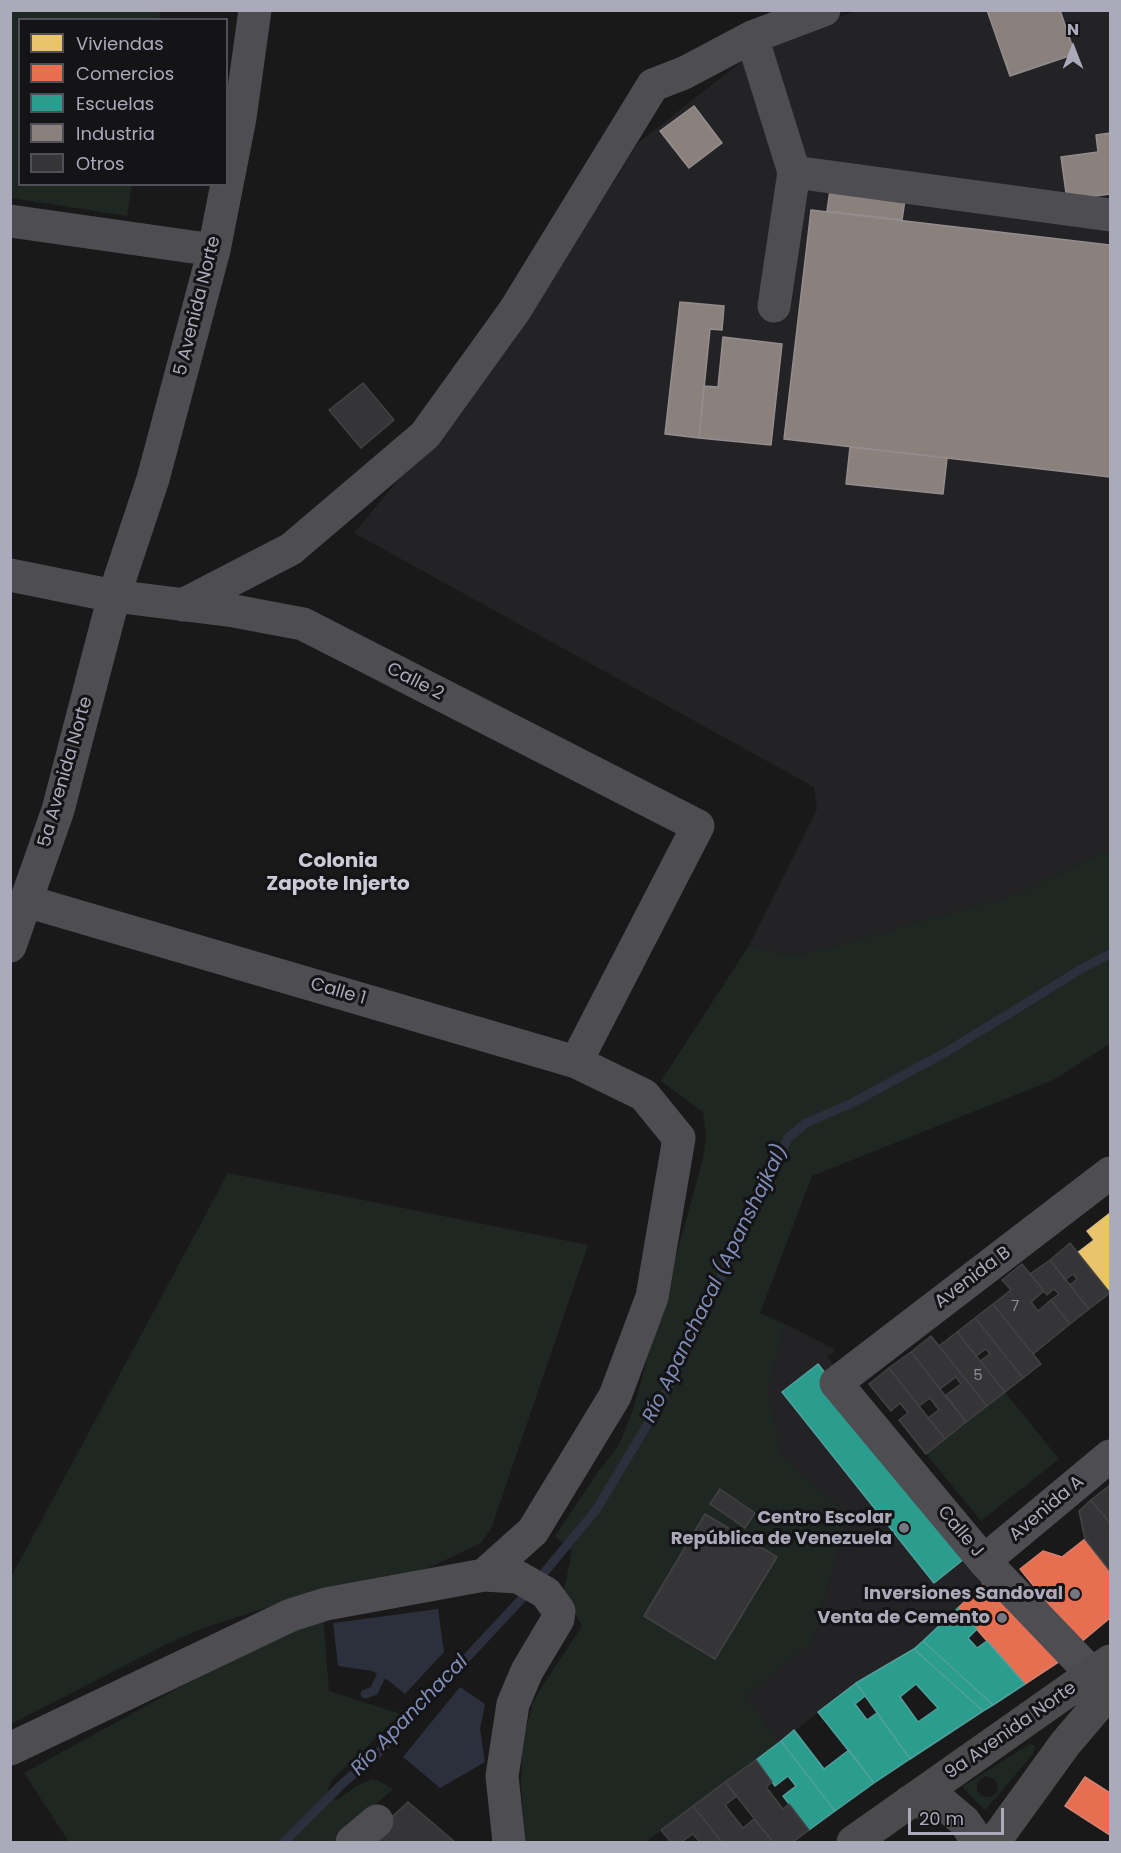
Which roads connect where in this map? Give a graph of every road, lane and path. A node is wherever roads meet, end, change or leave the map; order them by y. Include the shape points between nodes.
1 (255, 10) edge
2 (824, 10) edge
3 (752, 37) junction
4 (794, 172) junction
5 (228, 179) edge
6 (227, 186) edge
7 (1110, 215) edge
8 (10, 221) edge
9 (214, 250) junction
10 (774, 306) dead end
11 (10, 575) edge
12 (114, 596) junction
13 (183, 605) junction
14 (26, 901) junction
15 (10, 946) edge
16 (576, 1062) junction
17 (1110, 1173) edge
18 (836, 1383) joint
19 (1110, 1456) edge
20 (984, 1561) junction
21 (484, 1575) junction
22 (1104, 1676) edge
23 (10, 1749) edge
24 (909, 1802) junction
25 (377, 1821) dead end
26 (352, 1842) edge
27 (509, 1842) edge
28 (853, 1842) edge
29 (975, 1842) edge
30 (993, 1842) edge

1 - 5 street, 5 Avenida Norte
2 - 3 street
3 - 4 street
3 - 13 street via 653,85 515,310 425,435 291,549
4 - 7 street
4 - 10 street
6 - 9 street, 5 Avenida Norte
8 - 9 street
9 - 12 street, 5 Avenida Norte via 153,479
11 - 12 street, Calle 2
12 - 13 street, Calle 2
12 - 14 street, 5a Avenida Norte via 58,810
13 - 16 street, Calle 2 via 303,624 698,826
14 - 15 street, 5a Avenida Norte
14 - 16 street, Calle 1
16 - 21 street, Calle 1 via 644,1095 679,1138 652,1297 615,1396 533,1531
17 - 18 street, Avenida B
18 - 20 street, Calle J
19 - 20 street, Avenida A
20 - 22 street, Calle J
21 - 23 street via 326,1604 291,1615
21 - 27 street via 518,1577 546,1593 559,1611 513,1704 502,1776
22 - 24 main road, 9a Avenida Norte
22 - 30 main road via 1065,1743
24 - 28 main road, 9a Avenida Norte
24 - 29 main road via 945,1805 964,1821
25 - 26 street

